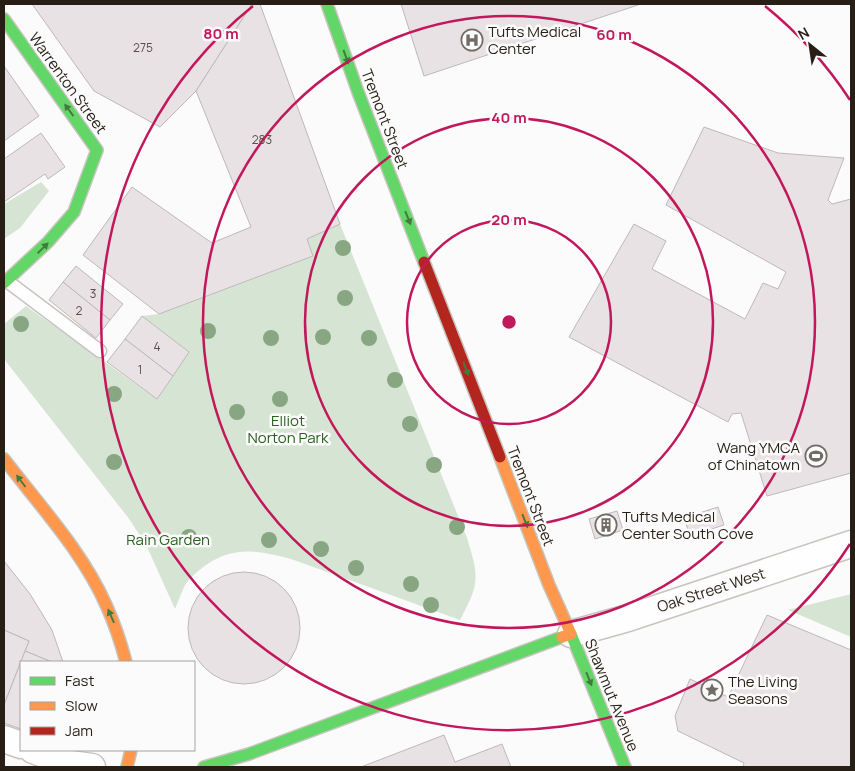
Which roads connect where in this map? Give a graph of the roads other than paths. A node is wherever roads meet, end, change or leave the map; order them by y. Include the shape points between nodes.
1 (327, 4) edge
2 (4, 19) edge
3 (5, 282) edge
4 (100, 351) dead end
5 (4, 459) edge
6 (851, 544) edge
7 (571, 634) junction
8 (126, 661) edge
9 (4, 738) edge
10 (20, 745) edge
11 (36, 751) edge
12 (131, 751) edge
13 (92, 767) edge
14 (127, 767) edge
15 (204, 767) edge
16 (625, 767) edge

1 -> 7 main road, Tremont Street via 358,92
3 -> 2 main road, Warrenton Street via 48,242 74,212 98,150
3 - 4 lane
8 -> 5 main road via 116,628 84,565
6 - 7 street, Oak Street West
7 - 15 main road via 249,754
7 -> 16 main road, Shawmut Avenue
9 - 10 street
11 - 13 street via 70,764
12 - 14 main road

